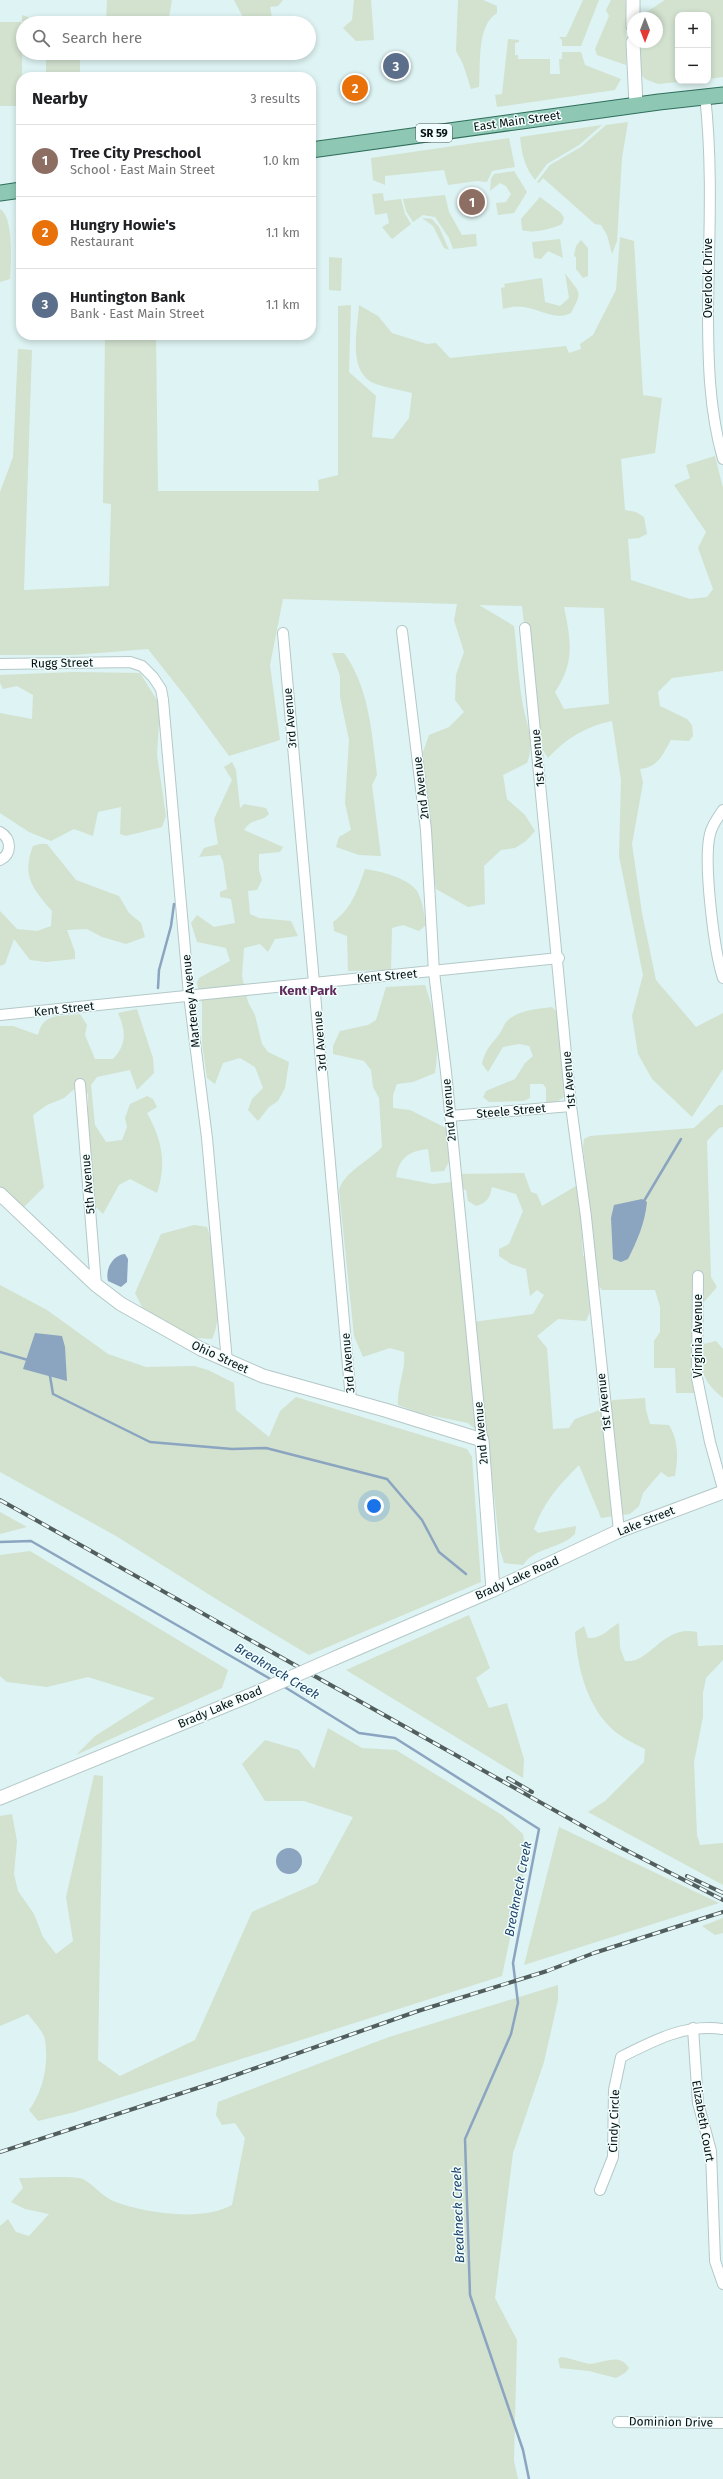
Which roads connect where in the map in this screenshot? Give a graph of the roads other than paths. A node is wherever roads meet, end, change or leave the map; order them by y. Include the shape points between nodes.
1 (632, 0) edge
2 (632, 12) edge
3 (633, 48) edge
4 (723, 95) edge
5 (705, 96) junction
6 (636, 105) junction
7 (316, 149) edge
8 (16, 191) edge
9 (0, 193) edge
10 (723, 459) edge
11 (526, 628) dead end
12 (402, 631) dead end
13 (284, 633) dead end
14 (124, 662) joint
15 (0, 664) edge
16 (723, 810) edge
17 (0, 832) edge
18 (0, 860) edge
19 (559, 958) junction
20 (434, 972) junction
21 (723, 978) edge
22 (314, 982) junction
23 (189, 995) junction
24 (0, 1015) edge
25 (80, 1084) dead end
26 (571, 1106) junction
27 (450, 1116) junction
28 (0, 1194) edge
29 (698, 1276) dead end
30 (96, 1285) junction
31 (227, 1362) junction
32 (351, 1400) junction
33 (482, 1440) junction
34 (723, 1489) edge
35 (723, 1492) edge
36 (619, 1531) junction
37 (570, 1555) joint
38 (493, 1590) junction
39 (0, 1798) edge
40 (693, 2028) junction
41 (723, 2029) edge
42 (600, 2190) dead end
43 (723, 2284) edge
44 (618, 2422) dead end
45 (723, 2423) edge

1 - 2 street
3 - 6 street
4 - 5 main road, East Main Street / SR 59
5 - 6 main road, East Main Street / SR 59
5 - 10 street, Overlook Drive via 709,134 708,359 715,430
6 - 7 main road, East Main Street / SR 59
8 - 9 main road
11 - 19 street, 1st Avenue via 544,829
12 - 20 street, 2nd Avenue via 426,830
13 - 22 street, 3rd Avenue
14 - 15 street, Rugg Street
14 - 23 street, Marteney Avenue via 136,663 148,670 157,682 163,700
16 - 21 street via 712,828 708,854 713,924
17 - 18 street via 6,837 9,846 6,855
19 - 20 street, Kent Street
19 - 26 street, 1st Avenue
20 - 22 street, Kent Street
20 - 27 street, 2nd Avenue
22 - 23 street, Kent Street
22 - 32 street, 3rd Avenue
23 - 24 street, Kent Street
23 - 31 street, Marteney Avenue via 207,1138
25 - 30 street, 5th Avenue
26 - 27 street, Steele Street
26 - 36 street, 1st Avenue via 586,1217
27 - 33 street, 2nd Avenue
28 - 30 street, Ohio Street
29 - 34 street, Virginia Avenue via 696,1378
30 - 31 street, Ohio Street via 121,1304
31 - 32 street, Ohio Street via 263,1376
32 - 33 street, Ohio Street
33 - 38 street, 2nd Avenue
35 - 36 street, Lake Street
36 - 37 street, Lake Street
37 - 38 street, Brady Lake Road
38 - 39 street, Brady Lake Road, bridge via 251,1695
40 - 41 street
40 - 42 street, Cindy Circle via 664,2036 621,2057 614,2090 613,2157
40 - 43 street, Elizabeth Court via 698,2103 711,2151 714,2254
44 - 45 street, Dominion Drive

